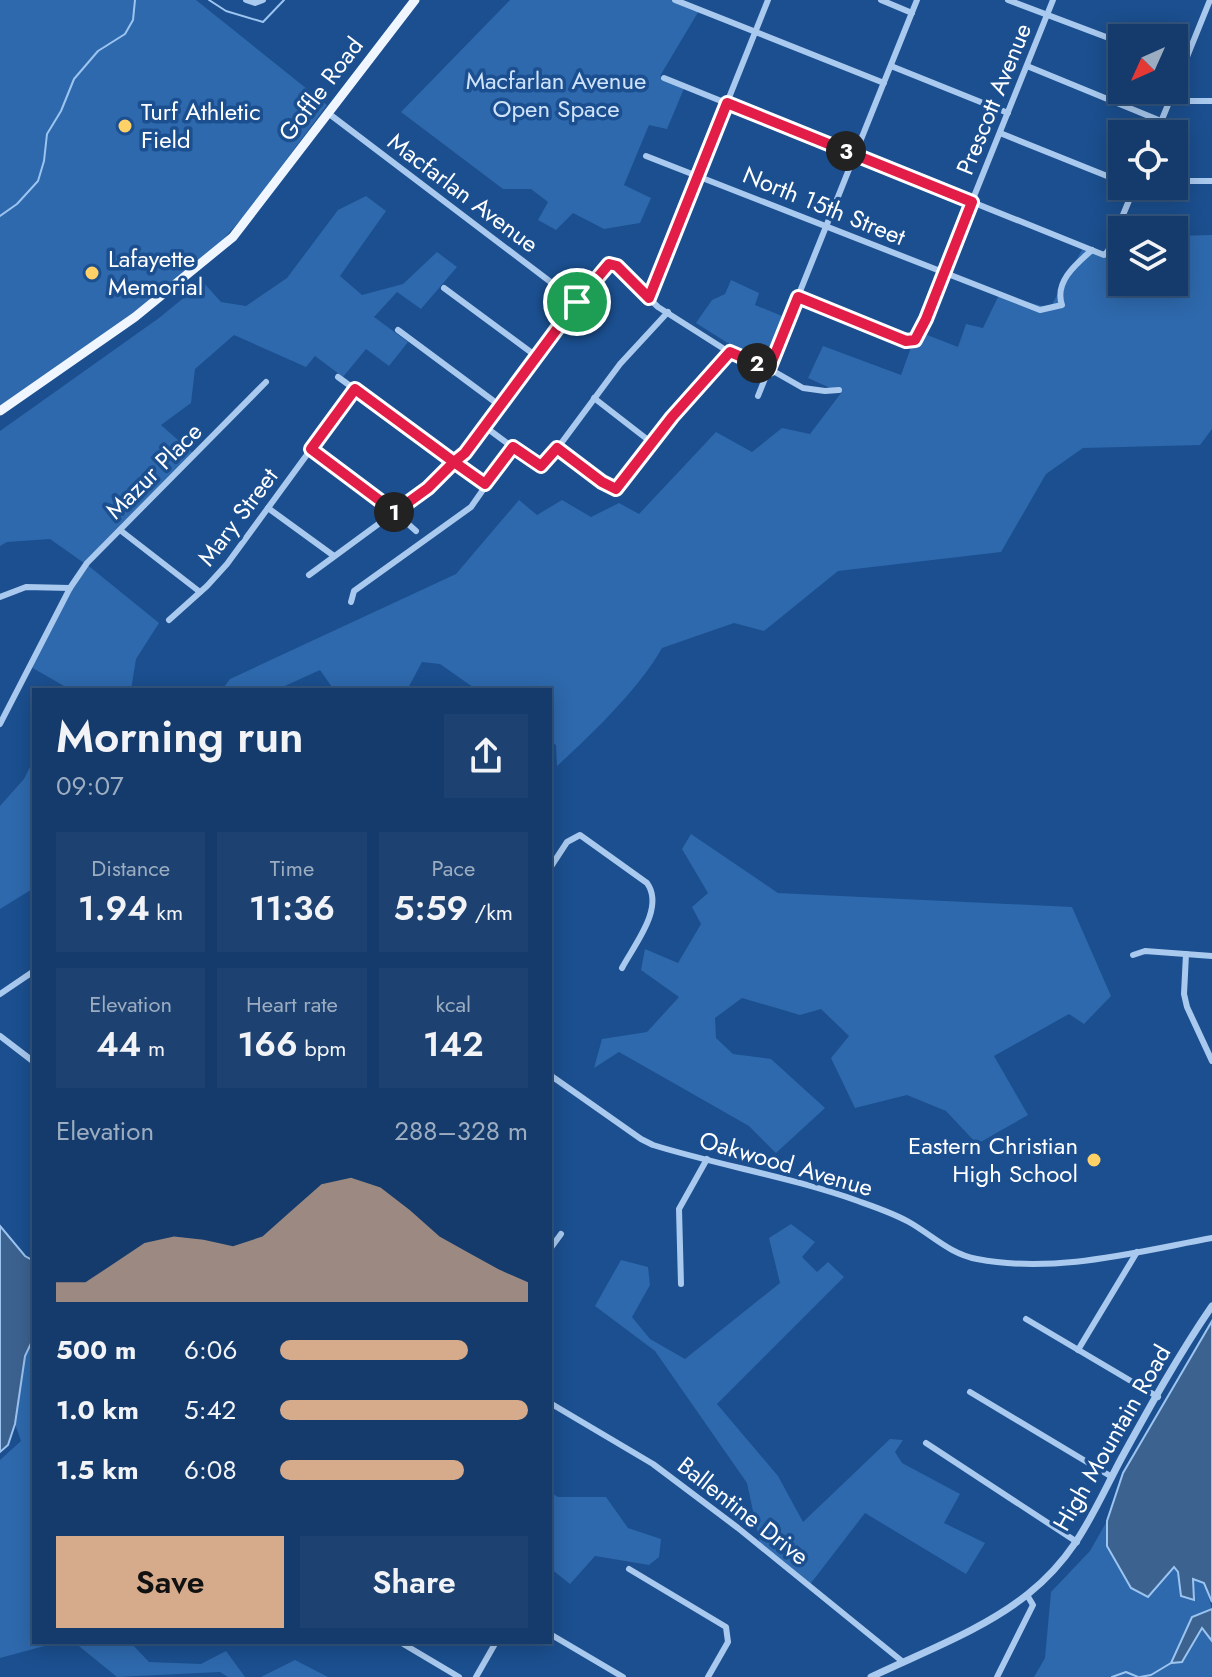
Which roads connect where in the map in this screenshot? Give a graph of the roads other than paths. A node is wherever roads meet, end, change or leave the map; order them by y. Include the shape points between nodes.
1 (246, 0) edge
2 (263, 0) edge
3 (415, 0) edge
4 (675, 0) edge
5 (768, 0) edge
6 (881, 0) edge
7 (917, 0) edge
8 (1008, 0) edge
9 (1053, 0) edge
10 (1210, 0) edge
11 (912, 13) junction
12 (1047, 14) junction
13 (1201, 22) junction
14 (1212, 22) edge
15 (755, 32) junction
16 (1108, 38) edge
17 (1188, 55) edge
18 (891, 66) junction
19 (1027, 66) junction
20 (664, 78) dead end
21 (884, 83) junction
22 (1188, 101) edge
23 (1212, 101) edge
24 (727, 103) junction
25 (328, 113) junction
26 (1008, 113) junction
27 (1159, 120) edge
28 (1000, 133) junction
29 (855, 155) junction
30 (646, 156) dead end
31 (698, 174) junction
32 (1108, 176) edge
33 (1188, 181) edge
34 (1212, 181) edge
35 (1129, 200) edge
36 (972, 202) junction
37 (826, 226) junction
38 (1092, 250) junction
39 (943, 273) junction
40 (444, 288) dead end
41 (798, 297) junction
42 (649, 298) junction
43 (577, 302) junction
44 (668, 312) junction
45 (398, 330) dead end
46 (730, 352) junction
47 (536, 356) junction
48 (769, 369) junction
49 (338, 377) dead end
50 (266, 382) dead end
51 (355, 389) junction
52 (839, 390) dead end
53 (758, 396) dead end
54 (594, 398) junction
55 (499, 405) junction
56 (0, 411) edge
57 (484, 426) junction
58 (652, 443) junction
59 (513, 447) junction
60 (557, 448) junction
61 (311, 449) junction
62 (454, 462) junction
63 (485, 484) junction
64 (268, 508) junction
65 (395, 512) junction
66 (120, 530) junction
67 (416, 531) dead end
68 (334, 556) junction
69 (309, 575) dead end
70 (70, 588) junction
71 (200, 592) junction
72 (0, 597) edge
73 (351, 602) dead end
74 (169, 620) dead end
75 (0, 724) edge
76 (552, 864) edge
77 (1186, 954) junction
78 (1133, 955) dead end
79 (1212, 956) edge
80 (622, 968) dead end
81 (32, 972) edge
82 (0, 994) edge
83 (0, 1036) edge
84 (32, 1060) edge
85 (1212, 1061) edge
86 (552, 1076) edge
87 (707, 1159) junction
88 (561, 1234) dead end
89 (1212, 1238) edge
90 (552, 1246) edge
91 (1137, 1252) junction
92 (681, 1284) dead end
93 (1212, 1306) edge
94 (1026, 1319) dead end
95 (1078, 1350) junction
96 (970, 1392) dead end
97 (1158, 1397) junction
98 (552, 1404) edge
99 (926, 1443) dead end
100 (1112, 1477) junction
101 (1077, 1542) junction
102 (629, 1569) dead end
103 (1027, 1595) junction
104 (552, 1635) edge
105 (403, 1644) edge
106 (495, 1644) edge
107 (903, 1662) junction
108 (459, 1677) edge
109 (476, 1677) edge
110 (623, 1677) edge
111 (708, 1677) edge
112 (871, 1677) edge
113 (997, 1677) edge

1 - 2 street
3 - 25 main road, Goffle Road
4 - 15 street
5 - 15 street
6 - 11 street
7 - 11 street
8 - 12 street
9 - 12 street, Prescott Avenue
10 - 13 street
11 - 18 street
12 - 16 street
12 - 19 street, Prescott Avenue
13 - 14 street
13 - 17 street
15 - 21 street
15 - 24 street
18 - 21 street
18 - 26 street
19 - 26 street, Prescott Avenue
19 - 27 street
20 - 24 street
21 - 29 street
22 - 23 street
24 - 29 street
24 - 31 street
25 - 43 street, Macfarlan Avenue
25 - 56 main road, Goffle Road via 224,246 135,317
26 - 28 street, Prescott Avenue
28 - 32 street
28 - 36 street, Prescott Avenue
29 - 36 street
29 - 37 street
30 - 31 street, North 15th Street
31 - 37 street, North 15th Street
31 - 42 street
33 - 34 street
35 - 38 street via 1108,251 1104,255
36 - 38 street
36 - 39 street, Prescott Avenue
37 - 39 street, North 15th Street
37 - 41 street
38 - 39 street, North 15th Street via 1064,279 1062,305 1048,310
39 - 41 street, Prescott Avenue via 912,342
40 - 47 street
41 - 48 street
42 - 43 street via 613,264 606,264
42 - 44 street
43 - 47 street
44 - 46 street
44 - 54 street
45 - 55 street
46 - 48 street
46 - 58 street
47 - 55 street
48 - 52 street via 803,388
48 - 53 street
49 - 51 street
50 - 66 street, Mazur Place
51 - 61 street, Mary Street
51 - 62 street
54 - 58 street
54 - 60 street
55 - 57 street
57 - 59 street
57 - 62 street
58 - 60 street via 615,490
59 - 60 street via 541,466
59 - 63 street
61 - 64 street, Mary Street
61 - 65 street
62 - 63 street
62 - 65 street
63 - 73 street via 471,507 354,591
64 - 68 street
64 - 71 street, Mary Street
65 - 67 street
65 - 68 street
66 - 70 street, Mazur Place
66 - 71 street
68 - 69 street
70 - 72 street via 26,587
70 - 75 street, Mazur Place
71 - 74 street, Mary Street
76 - 80 street via 571,838 584,836 651,888 652,912
77 - 78 street
77 - 79 street
77 - 85 street via 1187,1007
81 - 82 street
83 - 84 street
86 - 87 street, Oakwood Avenue via 645,1142
87 - 91 street, Oakwood Avenue via 858,1200 975,1259 1034,1263
87 - 92 street via 679,1209
88 - 90 street
89 - 91 street, Oakwood Avenue
91 - 95 street
93 - 97 street, High Mountain Road
94 - 95 street
95 - 97 street
96 - 100 street
97 - 100 street, High Mountain Road
98 - 107 street, Ballentine Drive via 653,1464
99 - 101 street
100 - 101 street, High Mountain Road
101 - 103 street, High Mountain Road
102 - 111 street via 726,1627 728,1642
103 - 107 street, High Mountain Road
103 - 113 street via 1033,1605
104 - 110 street
105 - 108 street
106 - 109 street
107 - 112 street, High Mountain Road

